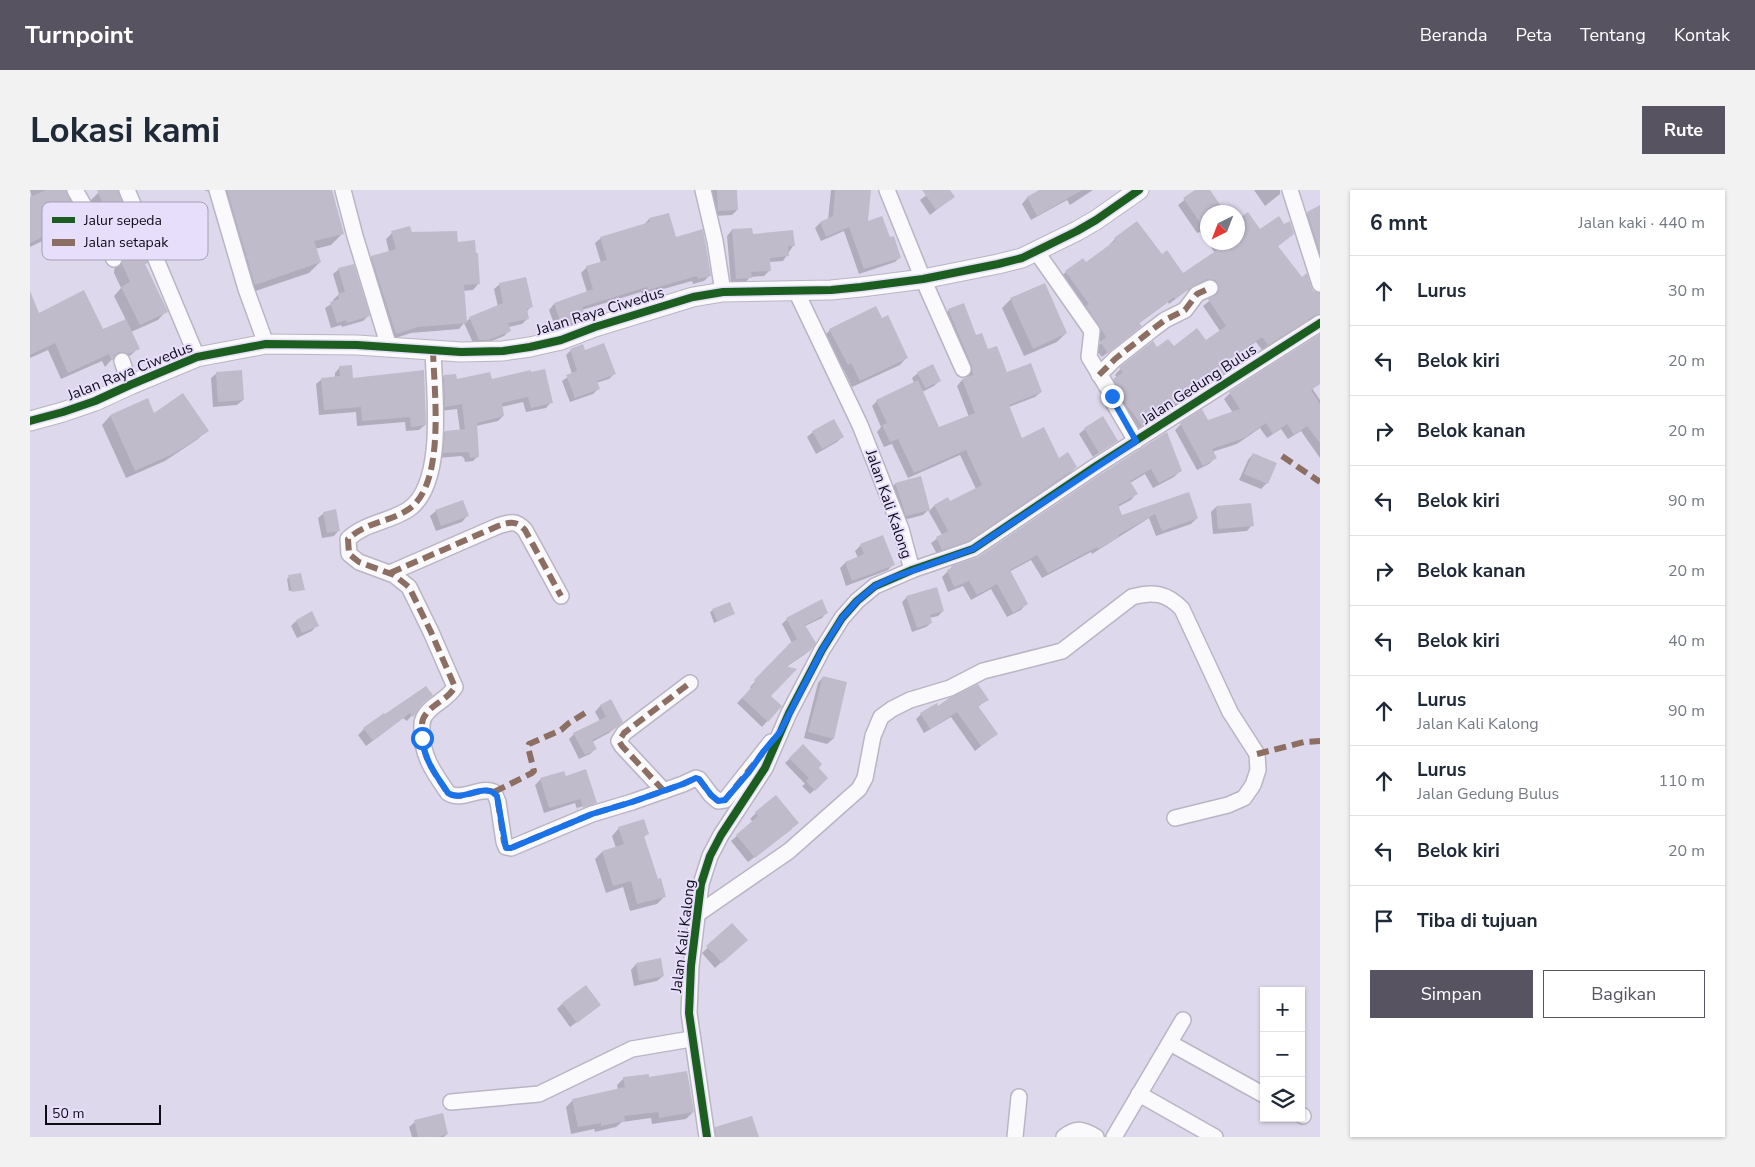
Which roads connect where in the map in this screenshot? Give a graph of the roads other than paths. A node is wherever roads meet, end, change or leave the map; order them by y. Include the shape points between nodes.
1 (75, 190) edge
2 (127, 190) edge
3 (217, 190) edge
4 (343, 190) edge
5 (703, 190) edge
6 (887, 190) edge
7 (1139, 190) edge
8 (1292, 191) edge
9 (82, 202) edge
10 (132, 202) edge
11 (1036, 251) junction
12 (156, 260) edge
13 (923, 279) junction
14 (1320, 284) edge
15 (1210, 288) dead end
16 (796, 291) junction
17 (723, 292) junction
18 (1320, 323) edge
19 (266, 344) junction
20 (389, 347) junction
21 (433, 350) junction
22 (197, 357) junction
23 (122, 361) dead end
24 (963, 369) dead end
25 (1099, 375) junction
26 (130, 385) junction
27 (30, 420) edge
28 (1136, 441) junction
29 (912, 570) junction
30 (390, 573) junction
31 (560, 596) dead end
32 (690, 683) dead end
33 (780, 732) junction
34 (664, 791) junction
35 (1175, 818) dead end
36 (696, 915) junction
37 (1183, 1020) dead end
38 (692, 1039) junction
39 (1170, 1043) junction
40 (1260, 1092) edge
41 (1139, 1094) junction
42 (1019, 1097) dead end
43 (451, 1102) dead end
44 (707, 1137) edge
45 (1015, 1137) edge
46 (1064, 1137) edge
47 (1096, 1137) edge
48 (1114, 1137) edge
49 (1215, 1137) edge

1 - 9 street
2 - 10 street
3 - 19 street
4 - 20 street
5 - 17 street
6 - 13 street
7 - 11 street, Jalan Raya Ciwedus via 1096,220
8 - 14 street
11 - 13 street, Jalan Raya Ciwedus via 998,264
11 - 25 street via 1092,331 1089,357
12 - 22 street
13 - 16 street, Jalan Raya Ciwedus
13 - 24 street
15 - 25 street via 1197,294 1185,310 1153,329
16 - 17 street, Jalan Raya Ciwedus
16 - 29 street, Jalan Kali Kalong via 860,425 901,530
17 - 21 street, Jalan Raya Ciwedus via 661,306 561,340 530,347 503,351
18 - 28 street, Jalan Gedung Bulus
19 - 20 street, Jalan Raya Ciwedus
19 - 22 street, Jalan Raya Ciwedus
20 - 21 street, Jalan Raya Ciwedus
21 - 30 street via 436,452 431,476 412,507 358,530 348,539 349,554 359,562
22 - 26 street, Jalan Raya Ciwedus
23 - 26 street
25 - 28 street
26 - 27 street, Jalan Raya Ciwedus via 95,401
28 - 29 street, Jalan Gedung Bulus via 973,549
29 - 33 street, Jalan Kali Kalong via 875,586 842,618
30 - 31 street via 498,526 516,522 525,530
30 - 34 street via 409,587 455,687 450,696 422,720 423,750 452,796 487,790 494,792 506,848 592,814
32 - 34 street via 619,740
33 - 34 street via 725,800 718,801 696,778
33 - 36 street, Jalan Kali Kalong via 765,768 710,856
35 - 36 street via 1244,798 1258,770 1258,754 1230,712 1182,609 1172,599 1145,593 1132,597 1062,651 983,671 950,688 892,709 882,718 873,736 865,778 859,789 789,851
36 - 38 street, Jalan Kali Kalong via 689,1013
37 - 39 street
38 - 43 street via 632,1049 539,1094
38 - 44 street, Jalan Kali Kalong
39 - 40 street
39 - 41 street
41 - 48 street
41 - 49 street
42 - 45 street
46 - 47 street via 1079,1129

